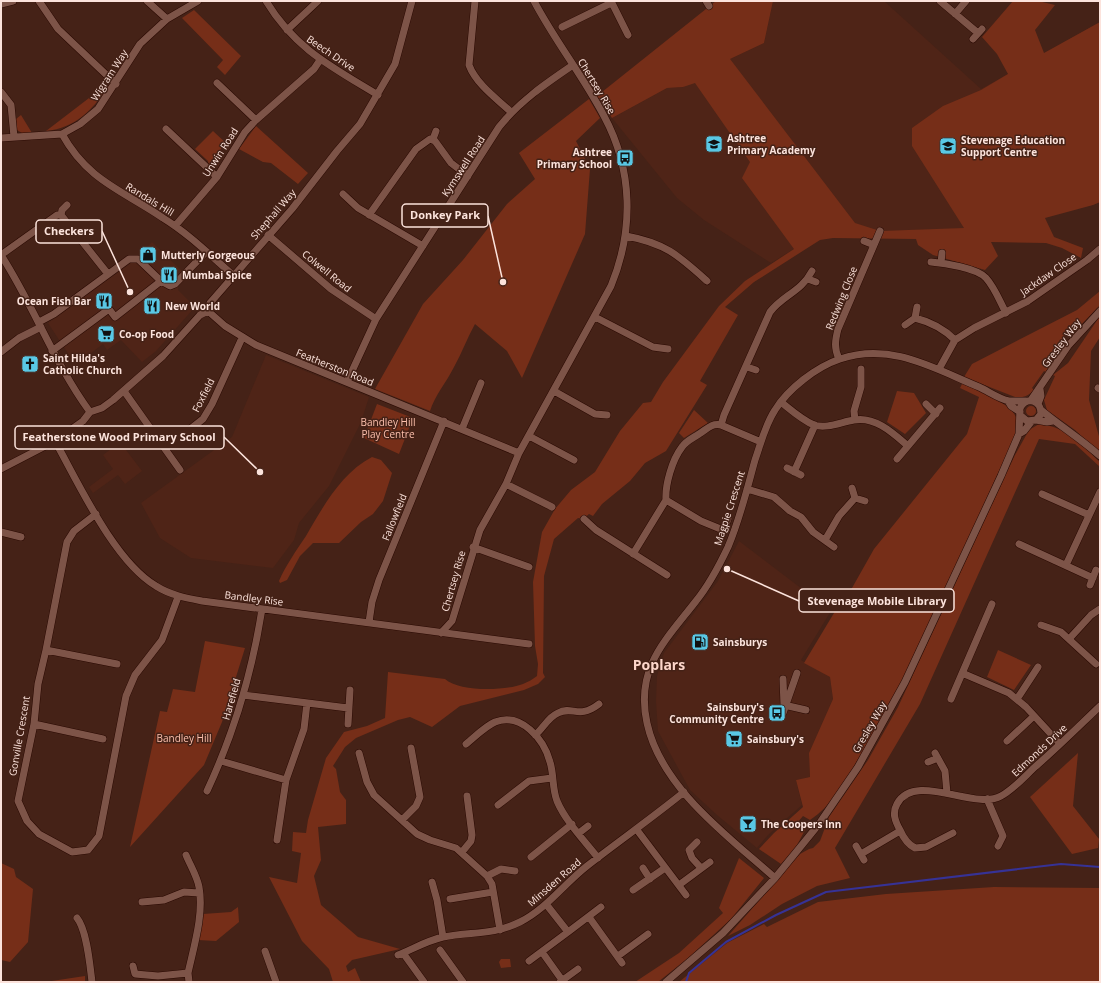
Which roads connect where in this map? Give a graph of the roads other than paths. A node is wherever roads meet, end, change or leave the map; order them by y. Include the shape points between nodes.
1 (13, 1) edge
2 (39, 1) edge
3 (147, 1) edge
4 (198, 1) edge
5 (266, 1) edge
6 (318, 1) edge
7 (412, 1) edge
8 (475, 1) edge
9 (534, 1) edge
10 (940, 1) edge
11 (966, 1) edge
12 (611, 2) edge
13 (1, 4) edge
14 (955, 14) junction
15 (167, 19) junction
16 (562, 27) dead end
17 (287, 30) junction
18 (978, 33) dead end
19 (628, 35) dead end
20 (320, 60) junction
21 (573, 65) junction
22 (217, 83) dead end
23 (116, 84) junction
24 (1, 92) edge
25 (378, 95) junction
26 (511, 112) junction
27 (256, 120) junction
28 (166, 129) dead end
29 (436, 131) dead end
30 (62, 134) junction
31 (14, 137) junction
32 (1, 138) edge
33 (433, 139) junction
34 (217, 176) junction
35 (468, 176) junction
36 (343, 194) dead end
37 (67, 205) dead end
38 (61, 215) junction
39 (369, 215) junction
40 (175, 226) junction
41 (880, 231) dead end
42 (268, 235) junction
43 (626, 236) junction
44 (864, 241) dead end
45 (874, 245) junction
46 (423, 246) junction
47 (1100, 249) edge
48 (206, 252) junction
49 (942, 253) dead end
50 (1, 255) edge
51 (931, 262) dead end
52 (941, 263) junction
53 (991, 270) dead end
54 (812, 271) dead end
55 (108, 274) junction
56 (234, 276) junction
57 (985, 277) junction
58 (808, 278) junction
59 (161, 281) junction
60 (707, 281) dead end
61 (816, 282) dead end
62 (917, 307) dead end
63 (208, 311) junction
64 (1100, 311) edge
65 (1006, 313) junction
66 (594, 317) junction
67 (915, 318) junction
68 (376, 319) junction
69 (40, 325) junction
70 (905, 326) dead end
71 (242, 338) junction
72 (955, 340) junction
73 (668, 350) dead end
74 (52, 351) junction
75 (1, 352) edge
76 (839, 359) junction
77 (746, 367) junction
78 (861, 369) dead end
79 (939, 369) junction
80 (756, 370) dead end
81 (347, 382) junction
82 (481, 383) dead end
83 (124, 391) junction
84 (554, 391) junction
85 (1008, 401) junction
86 (781, 402) junction
87 (926, 404) dead end
88 (1034, 404) junction
89 (90, 412) junction
90 (1020, 414) junction
91 (607, 415) dead end
92 (855, 420) junction
93 (444, 421) junction
94 (1033, 421) junction
95 (1053, 421) junction
96 (721, 425) junction
97 (815, 425) junction
98 (462, 429) junction
99 (1019, 434) junction
100 (529, 436) junction
101 (55, 441) junction
102 (761, 442) junction
103 (908, 446) junction
104 (165, 449) junction
105 (519, 453) junction
106 (1100, 456) edge
107 (897, 459) dead end
108 (574, 460) dead end
109 (787, 468) dead end
110 (1, 469) edge
111 (180, 470) dead end
112 (794, 472) junction
113 (801, 475) dead end
114 (506, 484) junction
115 (747, 488) junction
116 (852, 488) dead end
117 (1042, 494) dead end
118 (1099, 496) edge
119 (855, 498) junction
120 (666, 500) junction
121 (865, 501) dead end
122 (552, 507) dead end
123 (96, 514) junction
124 (1089, 515) junction
125 (584, 518) dead end
126 (728, 519) dead end
127 (723, 530) junction
128 (1, 532) edge
129 (21, 538) dead end
130 (720, 538) dead end
131 (825, 540) junction
132 (1020, 544) dead end
133 (473, 547) junction
134 (834, 547) dead end
135 (633, 554) junction
136 (1066, 565) junction
137 (529, 567) dead end
138 (1096, 570) dead end
139 (667, 575) dead end
140 (178, 596) junction
141 (262, 609) junction
142 (1100, 609) edge
143 (998, 613) dead end
144 (452, 621) junction
145 (369, 622) junction
146 (1055, 622) dead end
147 (1041, 625) dead end
148 (1051, 629) junction
149 (441, 633) junction
150 (458, 635) junction
151 (1070, 638) junction
152 (529, 644) dead end
153 (46, 650) junction
154 (117, 664) dead end
155 (1086, 666) dead end
156 (1038, 667) dead end
157 (797, 673) dead end
158 (962, 673) junction
159 (783, 679) dead end
160 (350, 690) dead end
161 (243, 695) junction
162 (951, 699) dead end
163 (1017, 699) junction
164 (307, 703) junction
165 (600, 704) dead end
166 (786, 705) junction
167 (1100, 706) edge
168 (348, 708) junction
169 (806, 710) dead end
170 (783, 714) dead end
171 (1034, 716) junction
172 (34, 724) junction
173 (348, 724) dead end
174 (535, 735) junction
175 (103, 739) dead end
176 (1007, 741) dead end
177 (466, 744) dead end
178 (1060, 744) junction
179 (411, 748) dead end
180 (359, 753) dead end
181 (221, 762) junction
182 (928, 762) dead end
183 (552, 778) junction
184 (286, 780) junction
185 (207, 791) dead end
186 (684, 792) junction
187 (947, 793) junction
188 (467, 796) dead end
189 (987, 799) junction
190 (498, 805) dead end
191 (402, 820) junction
192 (572, 824) junction
193 (588, 826) dead end
194 (637, 830) junction
195 (900, 831) junction
196 (579, 833) junction
197 (949, 837) dead end
198 (277, 840) dead end
199 (697, 842) dead end
200 (856, 846) dead end
201 (998, 846) dead end
202 (462, 852) junction
203 (186, 855) dead end
204 (531, 857) dead end
205 (598, 858) junction
206 (710, 862) dead end
207 (643, 868) dead end
208 (665, 868) junction
209 (701, 868) junction
210 (515, 871) dead end
211 (487, 876) junction
212 (775, 878) junction
213 (650, 879) junction
214 (432, 882) dead end
215 (679, 885) junction
216 (633, 890) dead end
217 (493, 892) junction
218 (199, 893) junction
219 (686, 895) dead end
220 (450, 899) dead end
221 (142, 902) dead end
222 (546, 904) junction
223 (601, 907) dead end
224 (589, 917) junction
225 (77, 918) dead end
226 (500, 930) junction
227 (568, 932) junction
228 (648, 934) dead end
229 (443, 937) junction
230 (440, 950) dead end
231 (265, 951) dead end
232 (542, 952) junction
233 (618, 956) junction
234 (529, 961) dead end
235 (622, 963) dead end
236 (132, 966) dead end
237 (578, 969) dead end
238 (188, 972) junction
239 (561, 981) edge
240 (92, 982) edge
241 (189, 982) edge
242 (276, 982) edge
243 (424, 982) edge
244 (463, 982) edge
245 (666, 982) edge

1 - 13 street
2 - 23 street via 62,33
3 - 15 street
4 - 15 street, Wigram Way
5 - 17 street, Beech Drive
6 - 17 street
7 - 25 street, Shephall Way via 396,61
8 - 26 street via 469,65 480,82
9 - 21 street, Chertsey Rise
10 - 14 street
11 - 14 street
12 - 16 street
12 - 19 street
14 - 18 street
15 - 23 street, Wigram Way via 140,44
17 - 20 street, Beech Drive
20 - 25 street, Beech Drive
20 - 27 street, Unwin Road
21 - 26 street, Kymswell Road via 541,86
21 - 43 street, Chertsey Rise via 606,119 623,166 628,202
22 - 27 street
23 - 30 street, Wigram Way via 98,109 80,124
24 - 31 street via 10,105
25 - 42 street, Shephall Way via 360,124 293,208
26 - 35 street, Kymswell Road
27 - 34 street, Unwin Road via 237,142
28 - 34 street
29 - 33 street
30 - 31 street, Wigram Way
30 - 40 street, Randals Hill via 76,155 103,181
31 - 32 street, Wigram Way
33 - 35 street via 451,163
33 - 39 street via 416,149
34 - 40 street, Unwin Road
35 - 46 street, Kymswell Road
36 - 39 street
37 - 38 street
38 - 50 street via 57,215
38 - 55 street
39 - 46 street
40 - 48 street, Randals Hill
41 - 45 street, Redwing Close
42 - 56 street, Shephall Way
42 - 68 street, Colwell Road via 331,289
43 - 60 street via 653,242 668,249
43 - 66 street, Chertsey Rise via 616,275
44 - 45 street
45 - 76 street, Redwing Close via 834,341
46 - 68 street, Kymswell Road
47 - 65 street, Jackdaw Close via 1028,302
48 - 56 street, Randals Hill
48 - 59 street via 175,284 167,286
49 - 52 street
50 - 69 street via 20,284
51 - 52 street
52 - 57 street via 973,270
53 - 57 street
54 - 58 street
55 - 59 street via 129,258 135,258
55 - 69 street
56 - 63 street, Shephall Way via 210,304
57 - 65 street
58 - 61 street
58 - 77 street via 796,292 780,301 770,312
59 - 74 street via 115,317 109,309
62 - 67 street
63 - 71 street, Featherston Road
63 - 83 street, Shephall Way via 200,315 169,349
64 - 88 street, Gresley Way via 1068,346 1040,389 1033,395
65 - 72 street, Jackdaw Close
66 - 73 street via 653,347
66 - 84 street, Chertsey Rise
67 - 70 street
67 - 72 street via 932,322
68 - 81 street, Kymswell Road
69 - 74 street
69 - 75 street
71 - 81 street, Featherston Road
71 - 104 street, Foxfield via 203,419
72 - 79 street, Jackdaw Close
74 - 89 street
76 - 79 street, Magpie Crescent via 869,354 893,355 917,360
76 - 86 street, Magpie Crescent via 801,380
77 - 80 street
77 - 96 street
78 - 92 street via 861,387 854,412
79 - 85 street, Magpie Crescent
81 - 93 street, Featherston Road
82 - 98 street
83 - 89 street, Shephall Way via 102,408
83 - 104 street
84 - 91 street via 595,414
84 - 100 street, Chertsey Rise
85 - 88 street, Magpie Crescent
85 - 90 street, Magpie Crescent
86 - 97 street
86 - 102 street, Magpie Crescent via 770,419
87 - 103 street via 938,411
88 - 90 street, Gresley Way via 1022,404
88 - 94 street, Gresley Way via 1039,417
88 - 95 street
89 - 101 street, Shephall Way via 83,421
90 - 94 street via 1024,420
90 - 99 street, Gresley Way
92 - 97 street via 833,425
92 - 103 street via 878,424
93 - 98 street, Featherston Road
93 - 145 street, Fallowfield via 379,580
94 - 95 street
94 - 99 street, Gresley Way
95 - 106 street via 1074,434
96 - 102 street
96 - 120 street via 710,426 682,447 670,478
97 - 112 street
98 - 105 street, Featherston Road
99 - 212 street, Gresley Way via 890,712 840,795
100 - 105 street, Chertsey Rise
100 - 108 street
101 - 110 street, Shephall Way
101 - 123 street, Bandley Rise
102 - 115 street, Magpie Crescent
103 - 107 street
104 - 111 street
105 - 114 street, Chertsey Rise
109 - 112 street
112 - 113 street
114 - 122 street
114 - 133 street, Chertsey Rise via 490,510
115 - 131 street via 774,497 801,517 813,532
115 - 186 street, Magpie Crescent via 723,558 700,596 660,647 646,678 645,703 650,735 667,768
116 - 119 street
117 - 124 street via 1052,494
118 - 124 street
119 - 121 street
119 - 131 street via 843,511
120 - 127 street via 701,521
120 - 135 street
123 - 140 street, Bandley Rise via 132,568 157,587
123 - 153 street, Gonville Crescent via 74,531 67,542
124 - 136 street
125 - 135 street via 596,530
126 - 127 street
127 - 130 street
128 - 129 street
131 - 134 street
132 - 136 street via 1026,550
133 - 137 street, Chertsey Rise
133 - 144 street, Chertsey Rise
135 - 139 street
136 - 138 street via 1092,581
140 - 141 street, Bandley Rise
140 - 172 street, Gonville Crescent via 162,640 135,675 126,696 99,836 88,850 72,852 39,834 27,821 18,802
141 - 145 street, Bandley Rise
141 - 161 street, Harefield via 256,648
142 - 151 street
143 - 158 street via 991,607
144 - 149 street, Chertsey Rise
144 - 150 street, Chertsey Rise
145 - 149 street, Bandley Rise
146 - 148 street
147 - 148 street
148 - 151 street
149 - 150 street, Bandley Rise
150 - 152 street, Bandley Rise
151 - 155 street via 1094,662
153 - 154 street
153 - 172 street, Gonville Crescent via 38,684
156 - 163 street via 1035,678
157 - 166 street
158 - 162 street via 957,692
158 - 163 street via 1009,693
159 - 166 street
160 - 168 street
161 - 164 street
161 - 181 street, Harefield
163 - 171 street
164 - 168 street
164 - 184 street via 304,729
165 - 174 street via 582,713 566,710 558,712
166 - 169 street
166 - 170 street
167 - 178 street, Edmonds Drive
168 - 173 street
171 - 176 street via 1020,734
171 - 178 street
172 - 175 street
174 - 177 street via 525,725 510,720 494,723 473,734
174 - 183 street via 548,756
178 - 189 street, Edmonds Drive via 1016,785 1000,797
179 - 191 street via 420,797 416,806
180 - 191 street via 370,789
181 - 184 street
181 - 185 street, Harefield
182 - 187 street via 936,755 945,771
183 - 190 street via 527,778
183 - 192 street via 556,799
184 - 198 street
186 - 194 street, Minsden Road
186 - 212 street, Magpie Crescent via 720,830
187 - 189 street, Edmonds Drive
187 - 195 street, Edmonds Drive via 926,791 904,796 896,806 894,814
188 - 202 street via 472,835 471,841
189 - 201 street via 1006,837
191 - 202 street via 421,836
192 - 196 street
192 - 204 street
193 - 196 street
194 - 205 street, Minsden Road
194 - 208 street
195 - 197 street, Edmonds Drive via 909,844 918,849
195 - 200 street via 863,857
196 - 205 street
199 - 209 street via 689,850 689,854
202 - 211 street
203 - 218 street
205 - 222 street, Minsden Road
206 - 209 street
207 - 213 street
208 - 213 street
208 - 215 street
209 - 215 street
210 - 211 street via 502,869
211 - 217 street
212 - 245 street, Gresley Way via 723,933
213 - 216 street
214 - 229 street
215 - 219 street
217 - 220 street
217 - 226 street
218 - 221 street via 184,892 164,900
218 - 238 street via 199,913
222 - 226 street, Minsden Road via 519,922
222 - 227 street
223 - 224 street
224 - 227 street
224 - 233 street
225 - 240 street via 84,934
226 - 229 street, Minsden Road
227 - 232 street
228 - 233 street
229 - 243 street, Minsden Road via 422,943 400,954
230 - 244 street via 450,956
231 - 242 street
232 - 234 street
232 - 239 street
233 - 235 street
236 - 238 street via 135,974 158,976
237 - 239 street
238 - 241 street

